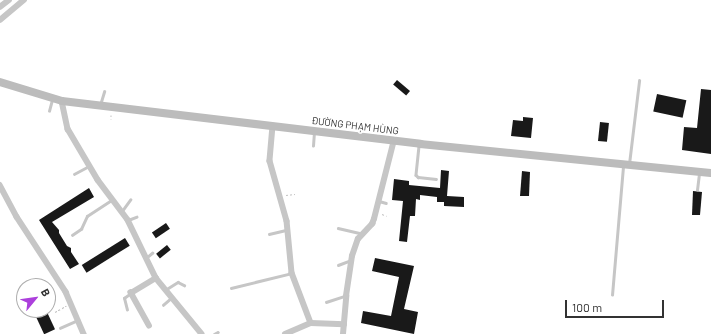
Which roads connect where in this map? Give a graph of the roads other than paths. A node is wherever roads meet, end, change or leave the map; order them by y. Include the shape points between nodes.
1 (10, 0) edge
2 (24, 0) edge
3 (0, 7) edge
4 (16, 7) junction
5 (0, 20) edge
6 (639, 81) dead end
7 (0, 82) edge
8 (104, 92) dead end
9 (53, 98) junction
10 (62, 101) junction
11 (100, 105) junction
12 (49, 111) dead end
13 (273, 126) junction
14 (315, 131) junction
15 (394, 140) junction
16 (420, 144) junction
17 (313, 146) dead end
18 (626, 164) junction
19 (90, 166) junction
20 (699, 172) junction
21 (711, 173) edge
22 (74, 174) dead end
23 (436, 180) dead end
24 (0, 185) edge
25 (697, 190) dead end
26 (112, 200) junction
27 (130, 200) dead end
28 (379, 201) junction
29 (386, 203) dead end
30 (121, 212) junction
31 (136, 217) dead end
32 (128, 220) junction
33 (338, 228) dead end
34 (288, 230) junction
35 (269, 234) dead end
36 (363, 234) junction
37 (72, 235) dead end
38 (152, 254) dead end
39 (145, 258) junction
40 (351, 260) junction
41 (338, 265) dead end
42 (292, 273) junction
43 (156, 278) junction
44 (184, 285) dead end
45 (231, 288) dead end
46 (165, 290) junction
47 (131, 293) junction
48 (612, 295) dead end
49 (346, 296) junction
50 (171, 298) junction
51 (326, 302) dead end
52 (163, 305) dead end
53 (127, 310) dead end
54 (78, 320) junction
55 (311, 323) junction
56 (344, 324) junction
57 (149, 326) dead end
58 (60, 328) dead end
59 (218, 332) dead end
60 (294, 332) edge
61 (84, 334) edge
62 (202, 334) edge
63 (214, 334) edge
64 (285, 334) edge
65 (344, 334) edge

1 - 3 street
1 - 4 street
2 - 4 street
4 - 5 street
6 - 18 lane
7 - 9 main road, ĐƯỜNG PHẠM HÙNG
8 - 11 lane
9 - 10 main road, ĐƯỜNG PHẠM HÙNG
9 - 12 lane
10 - 11 main road, ĐƯỜNG PHẠM HÙNG
10 - 19 street via 66,125
11 - 13 main road, ĐƯỜNG PHẠM HÙNG
13 - 14 main road, ĐƯỜNG PHẠM HÙNG
13 - 34 street via 270,157
14 - 15 main road, ĐƯỜNG PHẠM HÙNG
14 - 17 lane
15 - 16 main road, ĐƯỜNG PHẠM HÙNG
15 - 28 street
16 - 18 main road, ĐƯỜNG PHẠM HÙNG
16 - 23 lane via 416,175
18 - 20 main road, ĐƯỜNG PHẠM HÙNG
18 - 48 lane
19 - 22 lane
19 - 26 street
20 - 21 main road, ĐƯỜNG PHẠM HÙNG
20 - 25 lane
24 - 54 street via 17,217 72,303
26 - 30 street
26 - 37 lane via 87,216 82,229
27 - 30 lane
28 - 29 lane
28 - 36 street via 372,224
30 - 32 street
31 - 32 lane
32 - 39 street
33 - 36 lane via 347,228
34 - 35 lane
34 - 42 street
36 - 40 street via 355,246
38 - 39 lane
39 - 43 street
40 - 41 lane
40 - 49 street
42 - 45 lane
42 - 55 street
43 - 46 street
43 - 47 street
44 - 46 lane via 178,282
46 - 50 street
47 - 53 lane via 124,298
47 - 57 street
49 - 51 lane
49 - 56 street
50 - 52 lane
50 - 62 street
54 - 58 lane
54 - 61 street
55 - 56 street
55 - 60 street
56 - 65 street
59 - 63 lane
60 - 64 street

